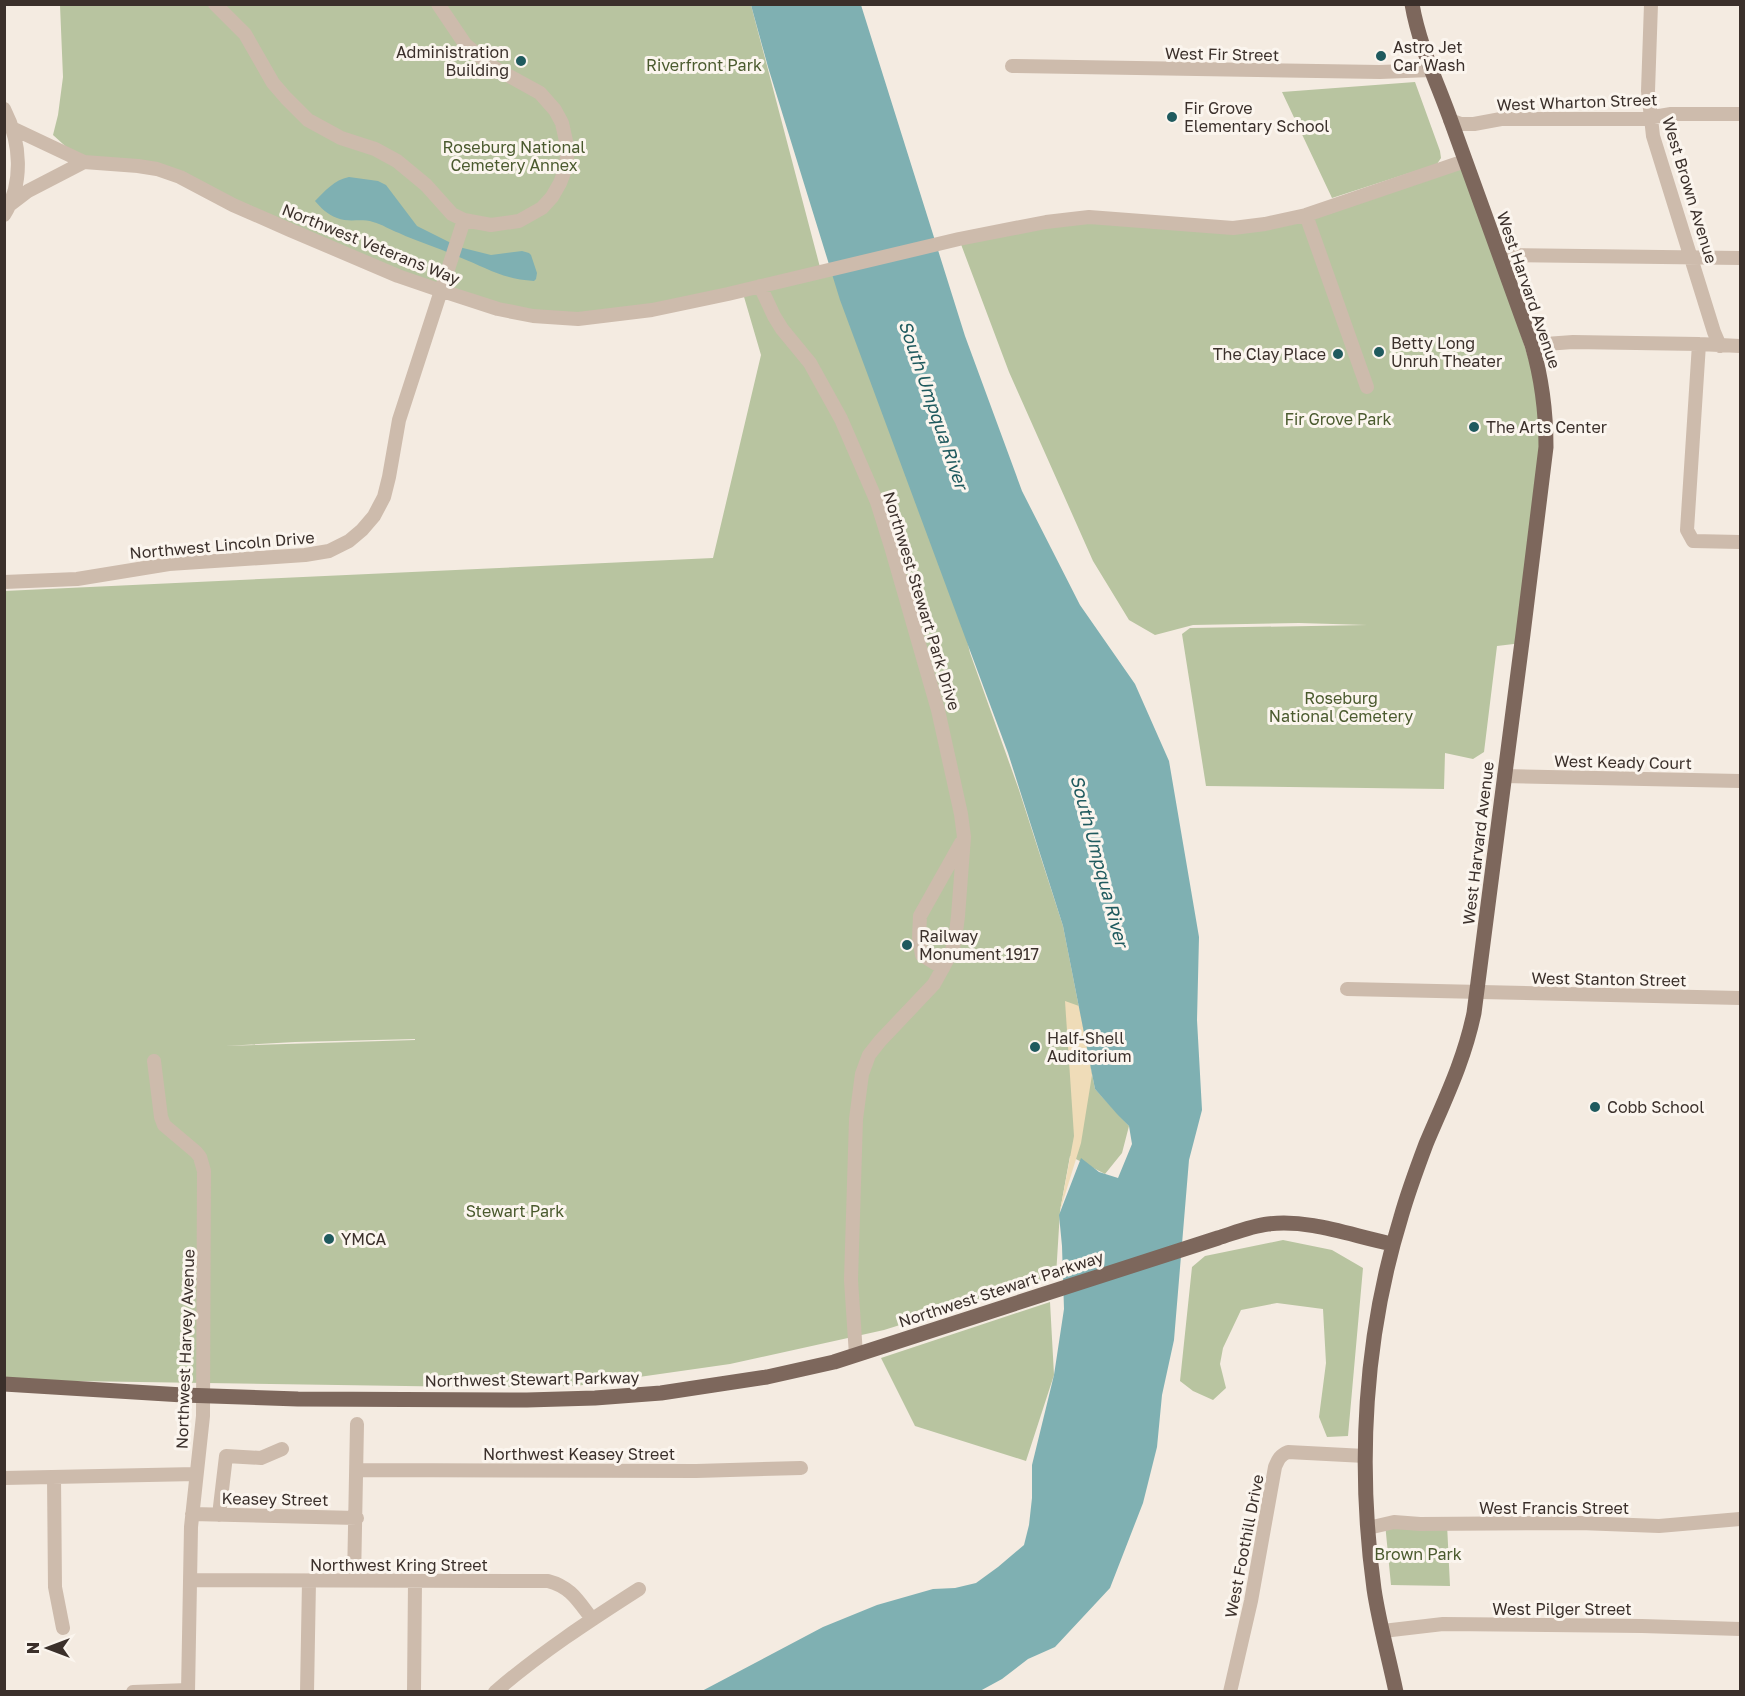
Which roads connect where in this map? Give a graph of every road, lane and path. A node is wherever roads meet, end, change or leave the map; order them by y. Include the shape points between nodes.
1 (215, 4) edge
2 (438, 4) edge
3 (1412, 4) edge
4 (1651, 4) edge
5 (1012, 66) dead end
6 (1431, 70) junction
7 (4, 109) edge
8 (1740, 114) edge
9 (1650, 118) junction
10 (1450, 120) junction
11 (12, 128) junction
12 (1465, 161) junction
13 (84, 162) junction
14 (8, 209) edge
15 (1306, 215) junction
16 (464, 220) junction
17 (1499, 255) junction
18 (1692, 257) junction
19 (1740, 258) edge
20 (760, 286) junction
21 (440, 291) junction
22 (1699, 344) junction
23 (1532, 345) junction
24 (1720, 346) junction
25 (1740, 346) edge
26 (1367, 387) dead end
27 (1740, 542) edge
28 (4, 582) edge
29 (1504, 776) junction
30 (1740, 781) edge
31 (964, 837) junction
32 (943, 968) junction
33 (1347, 989) dead end
34 (1478, 991) junction
35 (1740, 998) edge
36 (154, 1061) dead end
37 (1393, 1244) junction
38 (856, 1355) junction
39 (4, 1384) edge
40 (202, 1396) junction
41 (357, 1424) dead end
42 (282, 1449) dead end
43 (1365, 1456) junction
44 (801, 1468) dead end
45 (357, 1470) junction
46 (196, 1474) junction
47 (54, 1477) junction
48 (4, 1478) edge
49 (192, 1514) junction
50 (219, 1515) junction
51 (357, 1518) junction
52 (1740, 1519) edge
53 (1368, 1527) junction
54 (190, 1580) junction
55 (309, 1581) junction
56 (354, 1581) junction
57 (415, 1581) junction
58 (639, 1589) dead end
59 (592, 1619) junction
60 (63, 1628) dead end
61 (1740, 1629) edge
62 (1383, 1631) junction
63 (188, 1691) edge
64 (133, 1692) edge
65 (307, 1692) edge
66 (414, 1692) edge
67 (495, 1692) edge
68 (1230, 1692) edge
69 (1396, 1692) edge

1 - 16 street via 245,34 273,83 308,120 397,161 452,214
2 - 16 street via 477,55 546,99 562,123 568,145 560,183 542,208 506,224
3 - 6 main road, West Harvard Avenue
4 - 9 street, West Brown Avenue
5 - 6 street, West Fir Street
6 - 10 main road, West Harvard Avenue
7 - 11 street
8 - 9 street, West Wharton Street via 1671,114
9 - 10 street, West Wharton Street via 1501,119 1474,124
9 - 18 street, West Brown Avenue
10 - 12 main road, West Harvard Avenue
11 - 13 street, Northwest Veterans Way
11 - 14 street via 18,170
12 - 15 street
12 - 17 main road, West Harvard Avenue
13 - 14 street via 28,191
13 - 21 street, Northwest Veterans Way via 138,166 180,177 290,230
15 - 20 street via 1233,228 1089,217 959,239
15 - 26 street
16 - 21 street, Northwest Lincoln Drive
17 - 18 street
17 - 23 main road, West Harvard Avenue
18 - 19 street
18 - 24 street, West Brown Avenue
20 - 21 street, Northwest Veterans Way via 652,310 578,319 498,309
20 - 31 street, Northwest Stewart Park Drive via 782,329 810,363 837,411 877,502 938,710
21 - 28 street, Northwest Lincoln Drive via 399,420 384,497 374,516 349,541 329,551 305,555 169,564 77,579
22 - 23 street
22 - 24 street
22 - 27 street via 1689,536 1699,542
23 - 29 main road, West Harvard Avenue via 1544,395 1546,447
24 - 25 street
29 - 30 street, West Keady Court
29 - 34 main road, West Harvard Avenue
31 - 32 street, Northwest Stewart Park Drive via 955,940
31 - 32 street via 920,916 922,955
32 - 38 street, Northwest Stewart Park Drive via 934,984 869,1055 862,1074 856,1119 851,1280
33 - 34 street, West Stanton Street
34 - 35 street, West Stanton Street
34 - 37 main road, West Harvard Avenue via 1463,1056 1414,1177
36 - 40 street, Northwest Harvey Avenue via 164,1125 196,1152 204,1171
37 - 38 main road, Northwest Stewart Parkway via 1302,1224 1253,1227
37 - 43 main road, West Harvard Avenue via 1372,1343
38 - 40 main road, Northwest Stewart Parkway via 767,1377 626,1396 517,1400
39 - 40 main road, Northwest Stewart Parkway
40 - 46 street, Northwest Harvey Avenue
41 - 45 street
42 - 50 street via 261,1458 221,1456
43 - 53 main road, West Harvard Avenue
43 - 68 street, West Foothill Drive via 1288,1452 1278,1459
44 - 45 street, Northwest Keasey Street
45 - 51 street
46 - 47 street
46 - 49 street, Northwest Harvey Avenue
47 - 48 street
47 - 60 street via 55,1587
49 - 50 street, Keasey Street
49 - 54 street, Northwest Harvey Avenue
50 - 51 street, Keasey Street
51 - 56 street
52 - 53 street, West Francis Street via 1659,1526 1394,1522
53 - 62 main road, West Harvard Avenue via 1374,1591
54 - 55 street, Northwest Kring Street
54 - 63 street, Northwest Harvey Avenue
55 - 56 street, Northwest Kring Street
55 - 65 street
56 - 57 street, Northwest Kring Street
57 - 59 street, Northwest Kring Street via 548,1581 568,1590
57 - 66 street
58 - 59 street
59 - 67 street
61 - 62 street, West Pilger Street via 1443,1624
62 - 69 main road, West Harvard Avenue
63 - 64 street

